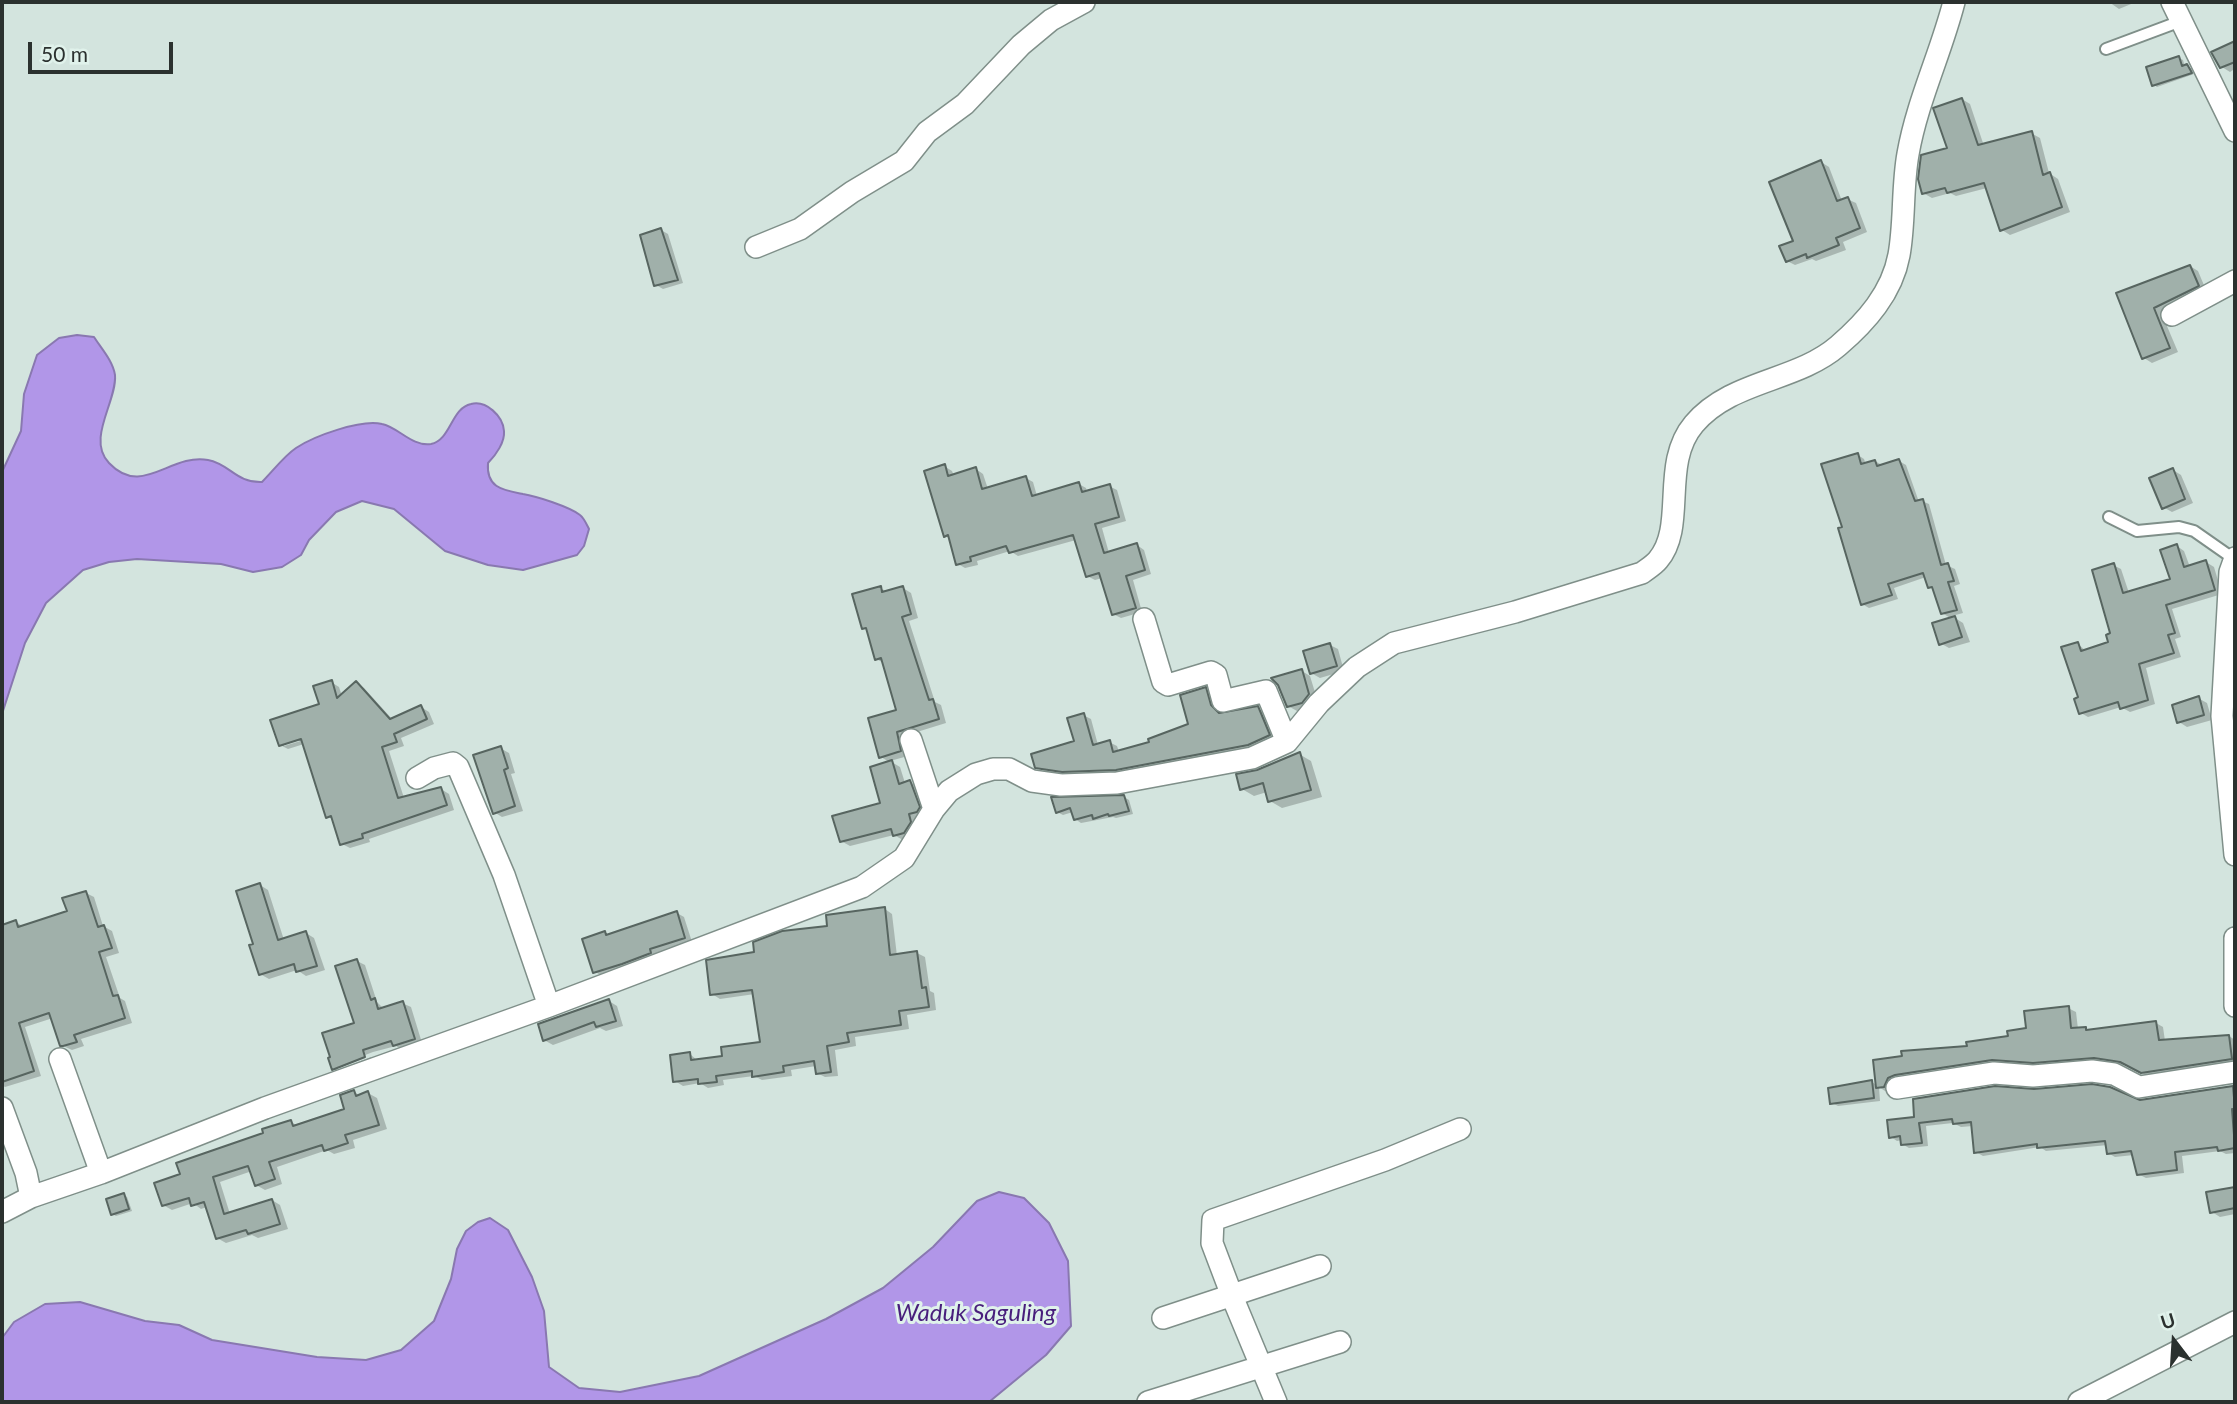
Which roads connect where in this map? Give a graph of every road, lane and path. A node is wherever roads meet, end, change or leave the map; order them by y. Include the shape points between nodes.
1 (1084, 2) edge
2 (1954, 2) edge
3 (2176, 11) edge
4 (2106, 49) dead end
5 (2235, 131) edge
6 (756, 247) dead end
7 (2235, 281) edge
8 (2172, 315) dead end
9 (2109, 517) dead end
10 (2235, 558) edge
11 (1144, 620) dead end
12 (911, 740) dead end
13 (1287, 742) junction
14 (417, 778) dead end
15 (934, 809) junction
16 (2235, 855) edge
17 (2235, 938) edge
18 (549, 1006) junction
19 (2235, 1006) edge
20 (60, 1059) dead end
21 (2235, 1072) edge
22 (1897, 1088) dead end
23 (2, 1108) edge
24 (1460, 1129) dead end
25 (101, 1173) junction
26 (31, 1197) junction
27 (2, 1212) edge
28 (1320, 1266) dead end
29 (1231, 1295) junction
30 (1163, 1318) dead end
31 (2235, 1322) edge
32 (1340, 1342) dead end
33 (1262, 1368) junction
34 (1148, 1402) edge
35 (1276, 1402) edge
36 (2079, 1402) edge

1 - 6 street via 1051,20 1021,45 965,104 927,132 904,162 800,229
2 - 13 street via 1908,155 1899,254 1889,286 1870,315 1836,348 1798,371 1753,385 1717,404 1695,423 1676,462 1671,530 1658,561 1642,573 1611,584 1394,643 1357,667
3 - 4 lane
3 - 5 street
7 - 8 street
9 - 10 lane via 2137,531 2179,527 2194,531
10 - 16 street via 2230,572 2222,716
11 - 13 street via 1163,682 1179,683 1211,672 1223,701 1266,691
12 - 15 street
13 - 15 street via 1252,758 1117,783 1060,785 1032,781 1009,769 993,769 961,782
14 - 18 street via 446,763 458,767 504,875
15 - 18 street via 904,858 862,887
17 - 19 street
18 - 25 street via 265,1108
20 - 25 street
21 - 22 street via 2139,1087 2114,1074 2092,1071 2033,1076 1994,1073
23 - 26 street
24 - 29 street via 1213,1220 1212,1243
25 - 26 street
26 - 27 street
28 - 29 street
29 - 30 street
29 - 33 street
31 - 36 street
32 - 33 street
33 - 34 street
33 - 35 street

